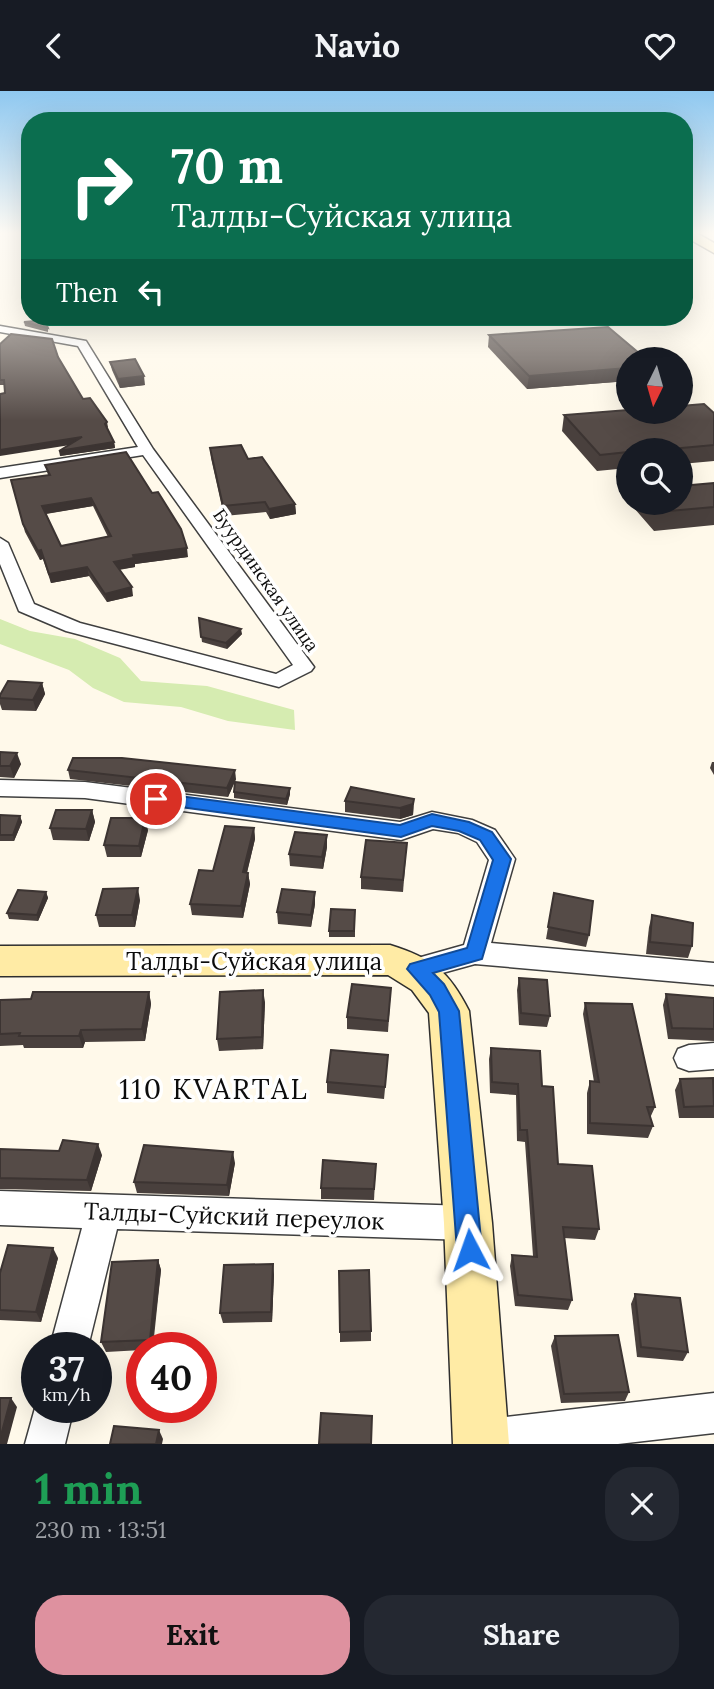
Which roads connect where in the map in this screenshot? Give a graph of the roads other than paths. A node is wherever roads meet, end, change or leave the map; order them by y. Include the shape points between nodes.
1 (0, 329) edge
2 (148, 450) junction
3 (0, 473) edge
4 (0, 543) edge
5 (0, 789) edge
6 (475, 953) junction
7 (0, 961) edge
8 (417, 969) junction
9 (714, 974) edge
10 (0, 1208) edge
11 (104, 1211) junction
12 (468, 1223) junction
13 (73, 1332) edge
14 (714, 1413) edge
15 (50, 1423) edge
16 (481, 1442) edge
17 (45, 1444) edge

1 - 2 street, Буурдинская улица via 82,342
2 - 3 street
2 - 4 street, Буурдинская улица via 304,667 279,681 73,627 26,607
5 - 6 street via 85,790 401,831 432,820 463,826 486,836 502,859
6 - 8 street
6 - 9 street
7 - 8 street, Талды-Суйская улица via 390,960
8 - 12 street via 449,1011
10 - 11 street, Талды-Суйский переулок
11 - 12 street, Талды-Суйский переулок
11 - 13 street
12 - 16 street
14 - 16 street
15 - 17 street

